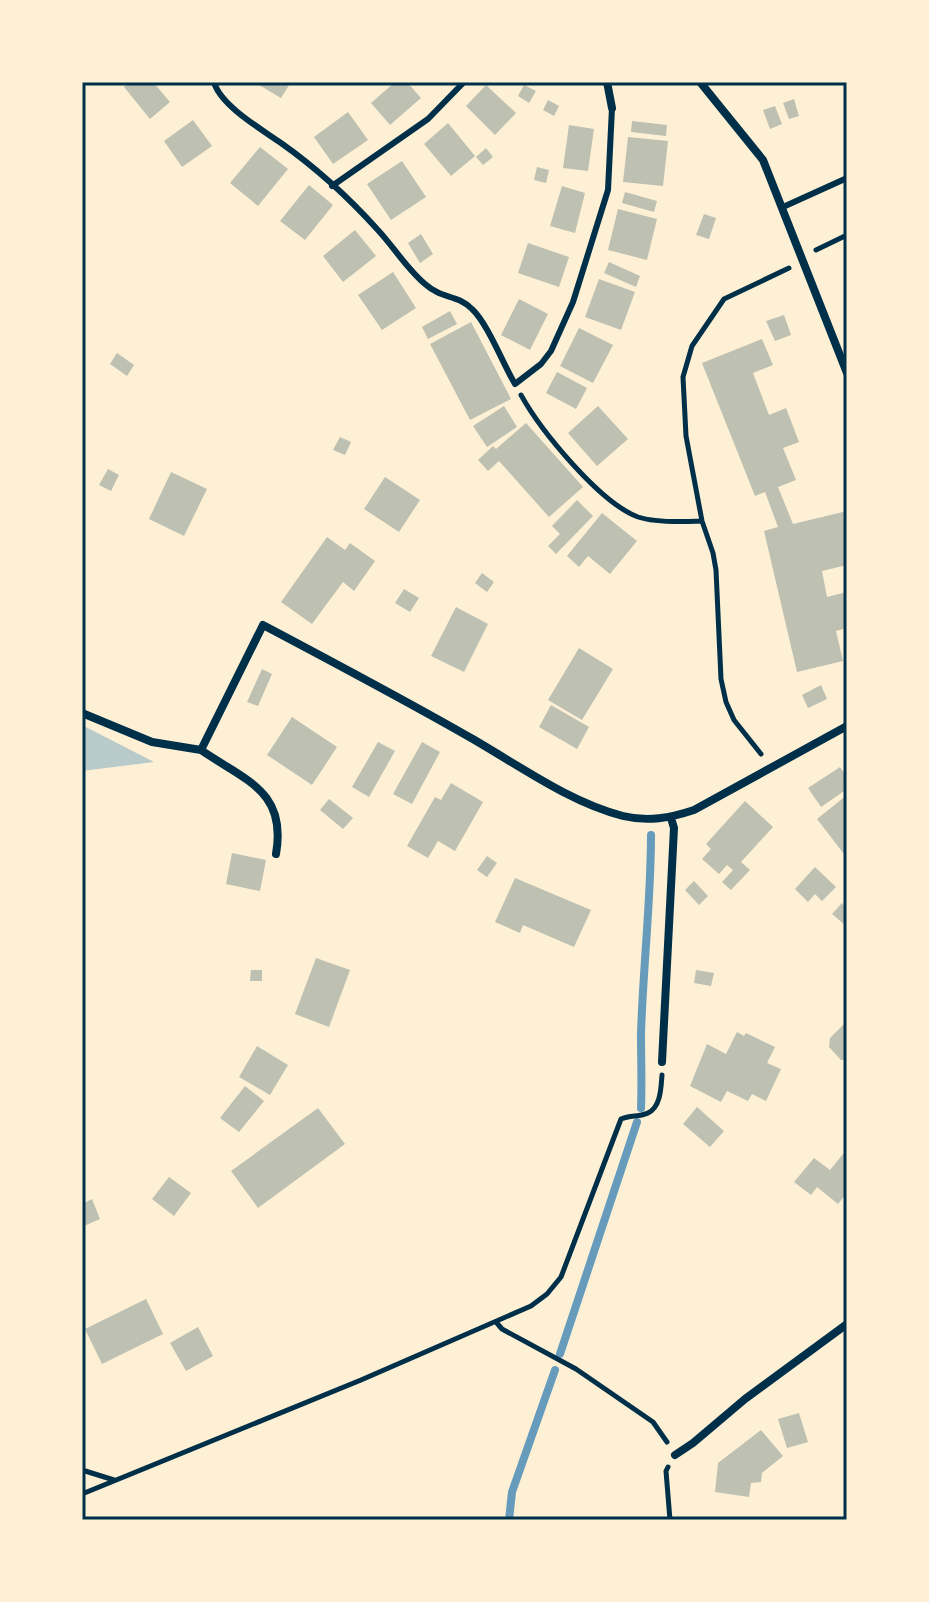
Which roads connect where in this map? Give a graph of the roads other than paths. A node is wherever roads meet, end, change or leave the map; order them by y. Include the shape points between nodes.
1 (214, 82) edge
2 (464, 82) edge
3 (607, 82) edge
4 (700, 82) edge
5 (612, 108) joint
6 (847, 178) edge
7 (332, 186) junction
8 (783, 207) junction
9 (847, 373) edge
10 (82, 713) edge
11 (847, 726) edge
12 (201, 750) junction
13 (671, 818) junction
14 (276, 854) dead end
15 (662, 1062) road end
16 (847, 1324) edge
17 (675, 1455) road end

1 - 7 lane via 221,97
2 - 7 lane via 428,119
3 - 5 street
4 - 8 street via 763,160
5 - 7 lane via 608,190 573,302 551,351 515,384 476,313 457,298 441,297 428,287
6 - 8 lane
8 - 9 street
10 - 12 street via 152,742
11 - 13 street
12 - 13 street via 263,625 595,806 637,818
12 - 14 street via 273,805 280,832
13 - 15 street
16 - 17 street

